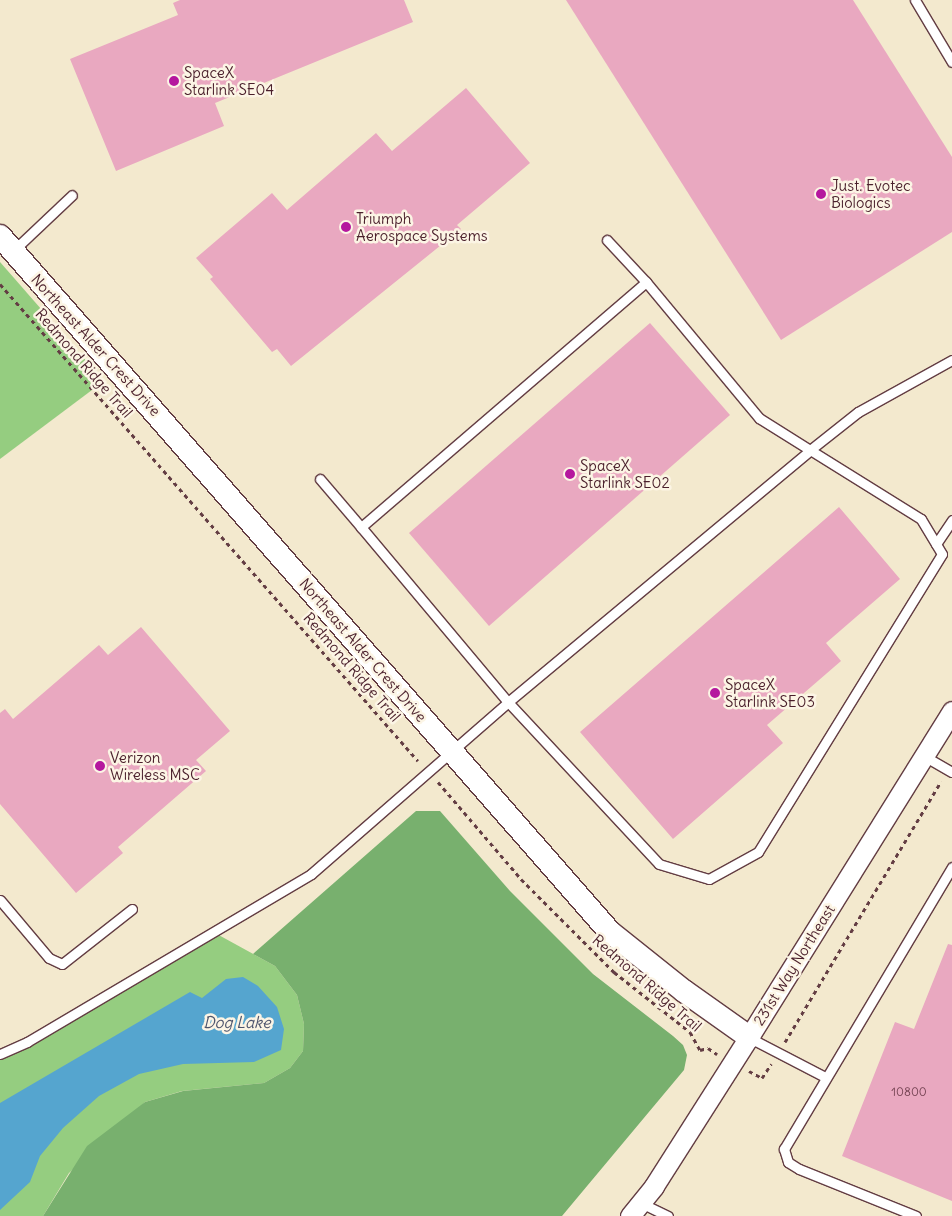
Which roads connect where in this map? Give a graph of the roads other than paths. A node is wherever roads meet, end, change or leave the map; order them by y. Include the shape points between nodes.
1 (915, 0) edge
2 (952, 62) edge
3 (72, 195) dead end
4 (607, 240) dead end
5 (6, 244) edge
6 (646, 282) junction
7 (952, 360) edge
8 (810, 450) junction
9 (320, 479) dead end
10 (952, 520) edge
11 (361, 527) junction
12 (936, 544) junction
13 (508, 702) junction
14 (952, 711) edge
15 (451, 751) junction
16 (924, 756) junction
17 (950, 770) edge
18 (952, 867) edge
19 (0, 900) edge
20 (132, 909) dead end
21 (749, 1037) junction
22 (0, 1054) edge
23 (825, 1077) junction
24 (635, 1209) edge
25 (668, 1216) edge
26 (916, 1216) edge

1 - 2 lane
3 - 5 lane
4 - 6 lane
5 - 15 street, Northeast Alder Crest Drive
6 - 8 lane via 759,418
6 - 11 lane
7 - 8 lane via 858,412
8 - 12 lane via 921,519
8 - 13 lane
9 - 11 lane
10 - 12 lane
11 - 13 lane
12 - 13 lane via 942,554 758,852 709,879 659,864
13 - 15 lane
14 - 16 street, 231st Way Northeast
15 - 21 street, Northeast Alder Crest Drive via 610,932
15 - 22 lane via 311,874 27,1042
16 - 17 lane
16 - 21 street, 231st Way Northeast
18 - 23 lane
19 - 20 lane via 49,958 62,964
21 - 23 lane
21 - 24 street, 231st Way Northeast
23 - 26 lane via 784,1149 788,1162
24 - 25 lane

